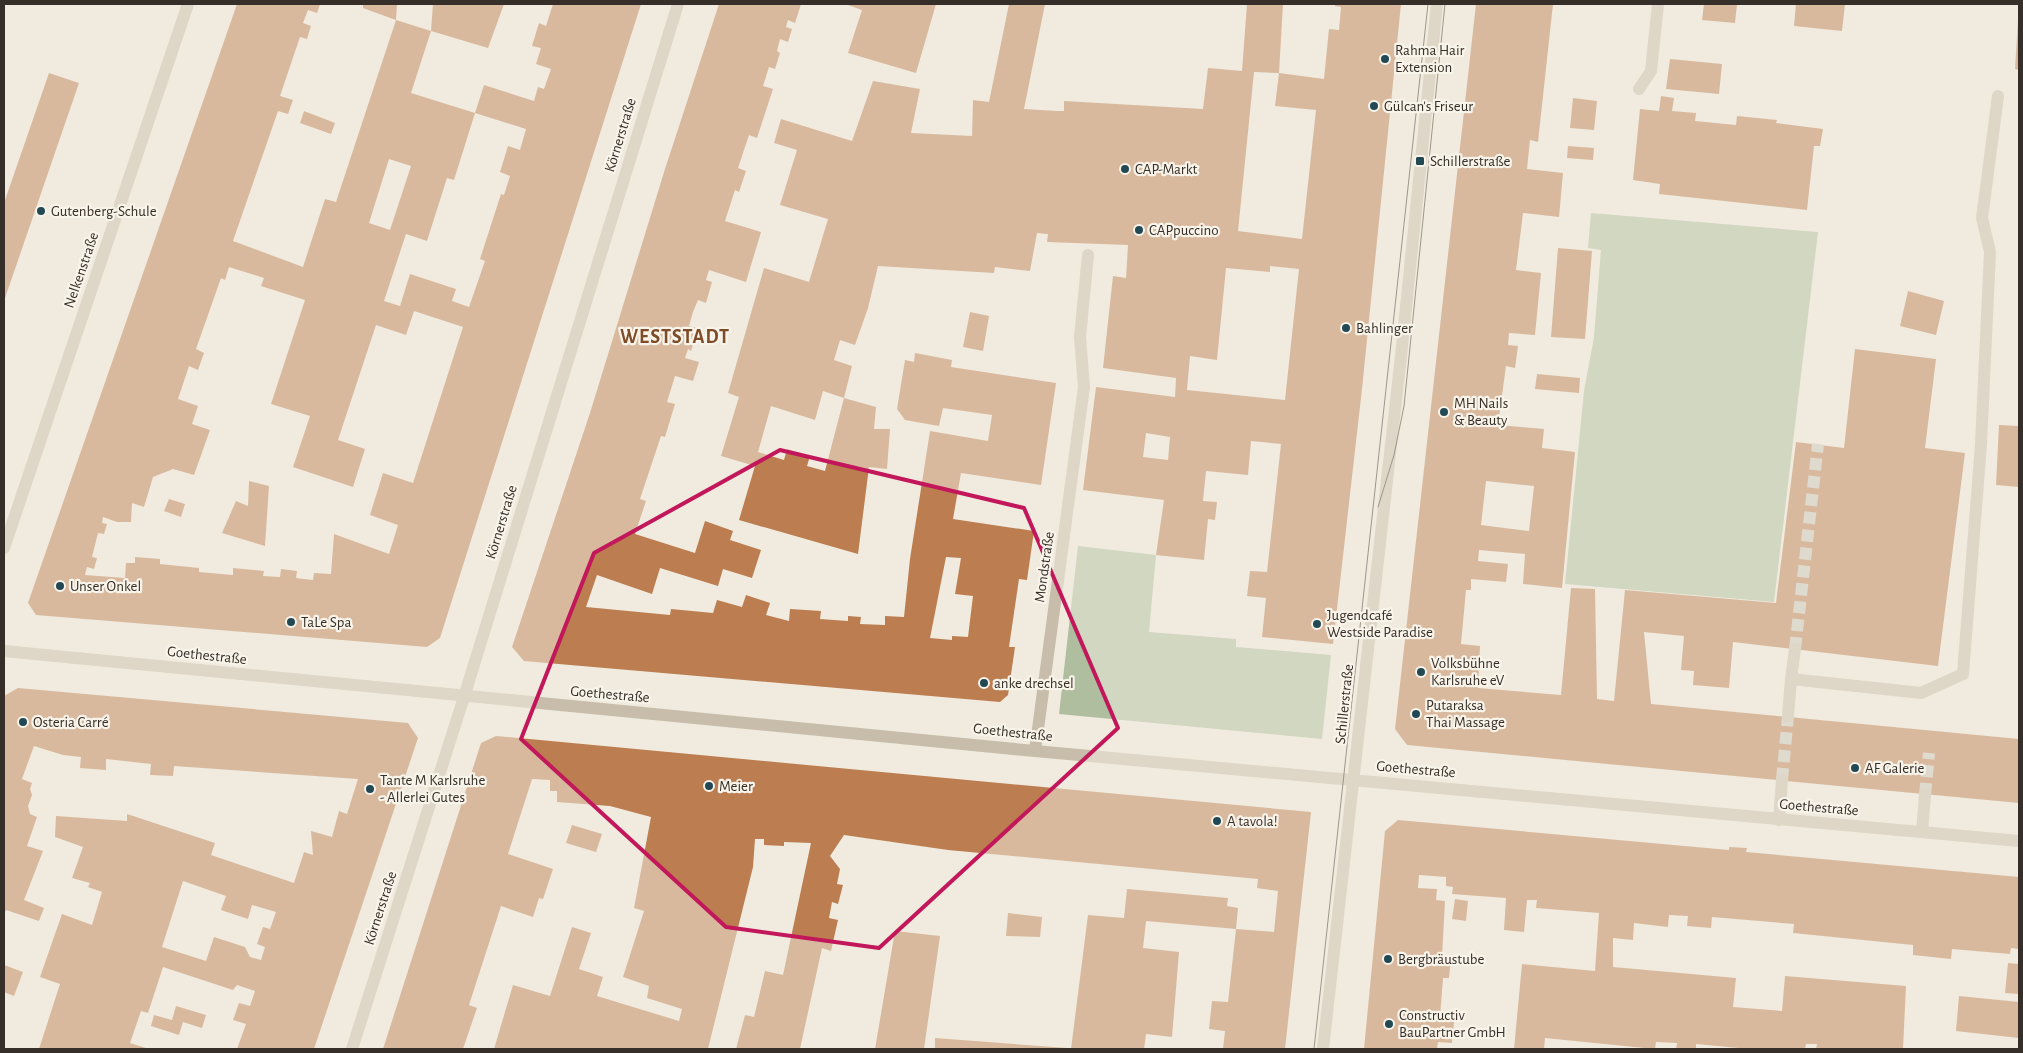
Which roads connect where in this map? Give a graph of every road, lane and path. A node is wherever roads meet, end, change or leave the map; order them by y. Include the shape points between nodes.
1 (188, 4) edge
2 (678, 4) edge
3 (1437, 4) edge
4 (1658, 4) edge
5 (1639, 89) dead end
6 (1998, 96) dead end
7 (1088, 255) dead end
8 (4, 548) edge
9 (1794, 649) tunnel mouth
10 (4, 651) edge
11 (1791, 679) junction
12 (464, 697) junction
13 (1788, 716) tunnel mouth
14 (1035, 751) junction
15 (1352, 780) junction
16 (1782, 780) tunnel mouth
17 (1926, 795) tunnel mouth
18 (1779, 820) junction
19 (1922, 832) junction
20 (2019, 841) edge
21 (352, 1049) edge
22 (1323, 1049) edge

1 - 8 street, Nelkenstraße
2 - 12 street, Körnerstraße
3 - 15 street, Schillerstraße
4 - 5 street via 1651,71
6 - 11 street via 1982,218 1990,252 1981,444 1963,674 1921,693
7 - 14 street, Mondstraße via 1080,337 1084,387
9 - 11 street
10 - 12 street, Goethestraße
11 - 13 street
12 - 14 street, Goethestraße
12 - 21 street, Körnerstraße
14 - 15 street, Goethestraße
15 - 18 street, Goethestraße
15 - 22 street, Schillerstraße
16 - 18 street
17 - 19 street
18 - 19 street, Goethestraße
19 - 20 street, Goethestraße

